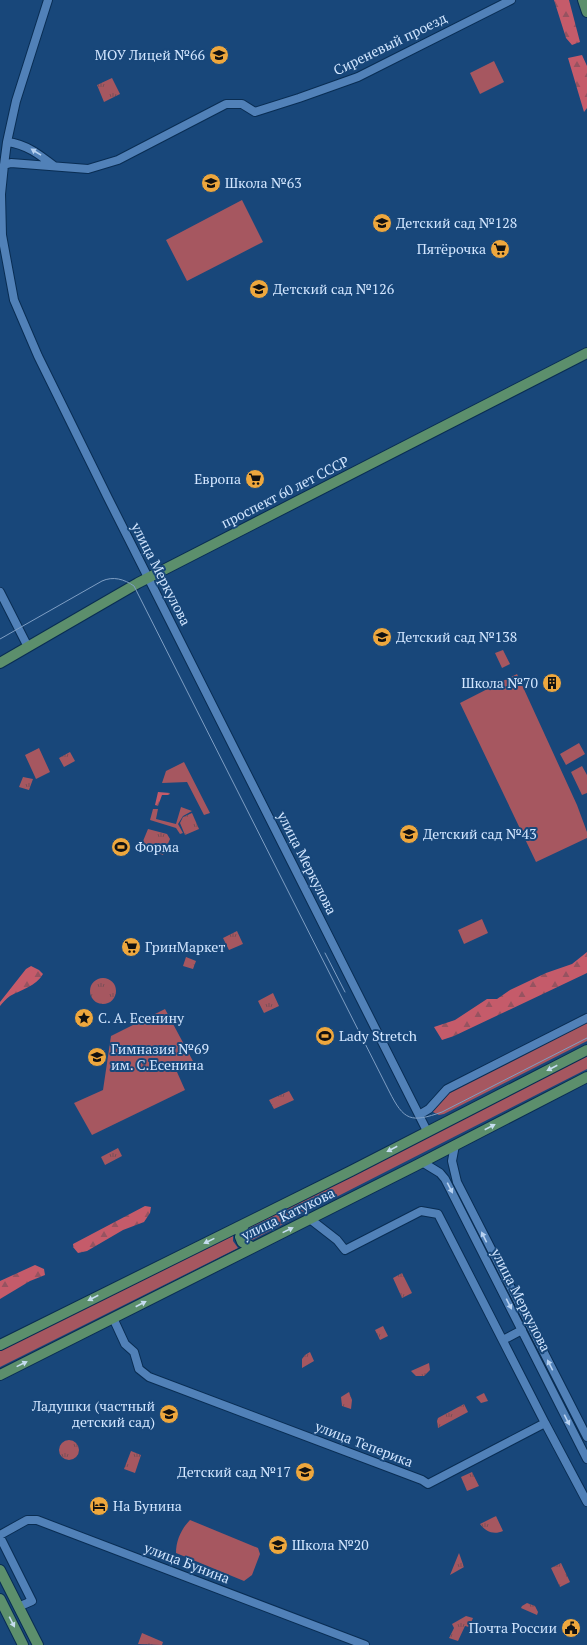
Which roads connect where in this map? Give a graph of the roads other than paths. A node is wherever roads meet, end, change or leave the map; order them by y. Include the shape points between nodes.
1 (48, 0) edge
2 (511, 0) edge
3 (583, 0) edge
4 (587, 12) edge
5 (6, 142) junction
6 (4, 165) junction
7 (55, 166) junction
8 (1, 194) edge
9 (587, 353) edge
10 (149, 578) junction
11 (0, 592) edge
12 (28, 647) junction
13 (0, 663) edge
14 (587, 1018) edge
15 (587, 1050) edge
16 (587, 1077) edge
17 (419, 1115) junction
18 (427, 1131) junction
19 (455, 1145) junction
20 (422, 1162) junction
21 (310, 1219) junction
22 (244, 1224) junction
23 (252, 1247) junction
24 (113, 1318) junction
25 (522, 1330) junction
26 (503, 1340) junction
27 (0, 1345) edge
28 (0, 1375) edge
29 (545, 1423) junction
30 (587, 1438) edge
31 (587, 1459) edge
32 (587, 1502) edge
33 (0, 1536) edge
34 (0, 1570) edge
35 (0, 1599) edge
36 (18, 1607) junction
37 (23, 1645) edge
38 (38, 1645) edge
39 (365, 1645) edge

1 - 5 street, улица Меркулова via 16,101
2 - 7 street, Сиреневый проезд via 358,77 255,112 242,104 226,104 118,160 88,169
3 - 4 main road
5 - 6 street, улица Меркулова
7 -> 5 street via 34,151
6 - 7 street, Сиреневый проезд via 11,163
6 - 8 street, улица Меркулова
8 - 10 street, улица Меркулова via 2,235 14,300 40,361
9 - 10 main road, проспект 60 лет СССР
10 - 12 main road, проспект 60 лет СССР
10 - 17 street, улица Меркулова
11 - 12 street
12 - 13 main road, проспект 60 лет СССР
14 - 17 street via 447,1090 429,1109
15 -> 18 main road, улица Катукова
19 -> 16 main road, улица Катукова
17 - 18 street, улица Меркулова
18 -> 22 main road, улица Катукова
19 - 20 main road, улица Катукова
30 -> 19 street, улица Меркулова via 457,1182 452,1161
20 - 21 main road, улица Катукова
20 -> 25 street, улица Меркулова via 445,1179
23 -> 21 main road, улица Катукова
21 - 26 street via 346,1250 421,1211 438,1214
22 - 23 main road via 240,1237 242,1242
22 -> 27 main road, улица Катукова
24 -> 23 main road, улица Катукова
28 -> 24 main road, улица Катукова
24 - 29 street, улица Теперика via 125,1344 134,1352 139,1369 149,1377 428,1484
25 - 26 street
25 -> 31 street, улица Меркулова
26 - 29 street
29 - 32 street
33 - 36 street via 32,1601
33 - 39 street, улица Бунина via 27,1520 37,1520
34 - 36 main road
35 -> 37 main road
36 - 38 main road

